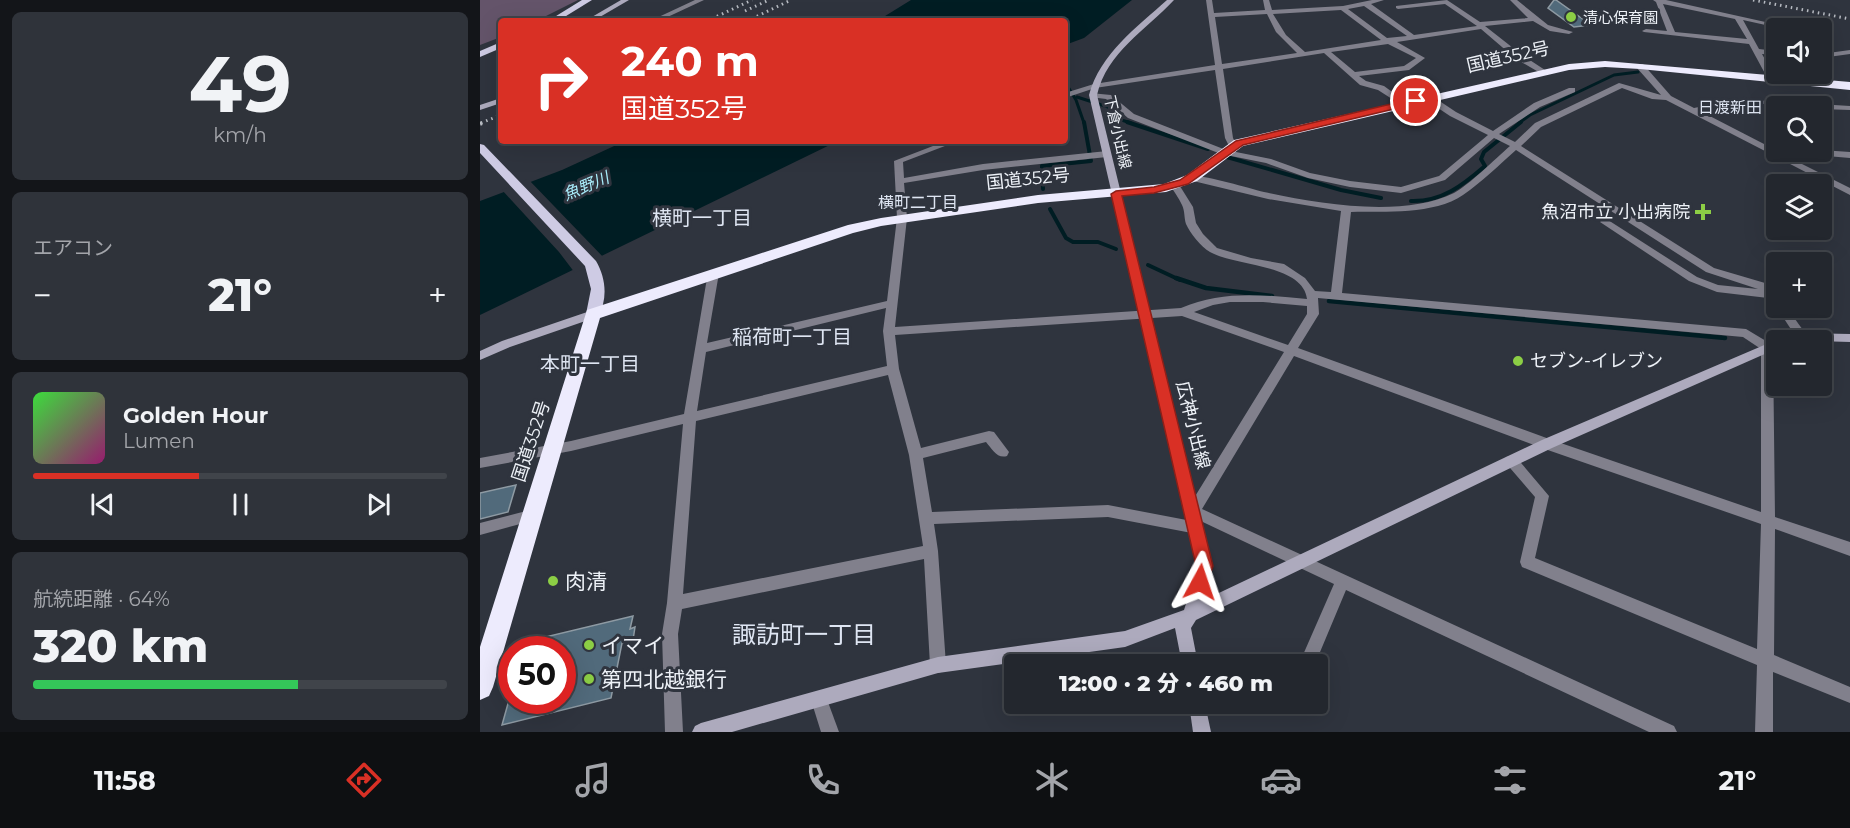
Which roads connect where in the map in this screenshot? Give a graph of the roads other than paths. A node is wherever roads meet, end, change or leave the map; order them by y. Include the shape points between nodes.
1 (588, 0) edge
2 (626, 0) edge
3 (701, 0) edge
4 (1171, 0) edge
5 (1209, 0) edge
6 (1266, 0) edge
7 (1381, 0) edge
8 (1512, 0) edge
9 (1657, 0) edge
10 (1444, 1) edge
11 (1366, 4) junction
12 (1398, 7) dead end
13 (1343, 8) junction
14 (1269, 13) junction
15 (1211, 15) junction
16 (1738, 17) junction
17 (557, 18) edge
18 (593, 18) edge
19 (660, 18) edge
20 (1535, 19) junction
21 (1766, 23) edge
22 (1481, 25) junction
23 (1646, 31) dead end
24 (1569, 32) dead end
25 (1672, 34) junction
26 (1411, 36) junction
27 (1386, 40) junction
28 (1751, 42) junction
29 (498, 46) edge
30 (1324, 50) junction
31 (1756, 51) junction
32 (1766, 52) edge
33 (1850, 52) edge
34 (480, 54) edge
35 (1303, 54) junction
36 (1832, 54) edge
37 (1220, 66) junction
38 (1640, 66) junction
39 (1766, 68) edge
40 (1542, 72) junction
41 (1353, 74) junction
42 (1766, 78) edge
43 (1828, 84) edge
44 (1850, 86) edge
45 (1572, 90) dead end
46 (1094, 91) junction
47 (1068, 95) edge
48 (1429, 98) junction
49 (1668, 98) junction
50 (498, 101) edge
51 (1403, 104) junction
52 (480, 108) edge
53 (1850, 108) edge
54 (1691, 111) junction
55 (1498, 137) junction
56 (946, 144) edge
57 (480, 147) edge
58 (1516, 147) junction
59 (1766, 148) edge
60 (1229, 149) junction
61 (1832, 154) edge
62 (1097, 155) junction
63 (1850, 155) edge
64 (1793, 162) edge
65 (1192, 178) junction
66 (900, 182) junction
67 (1175, 185) junction
68 (1850, 192) edge
69 (1116, 194) junction
70 (1346, 210) junction
71 (902, 218) junction
72 (1605, 222) dead end
73 (714, 273) junction
74 (1766, 290) edge
75 (1336, 295) junction
76 (1766, 296) edge
77 (1312, 298) junction
78 (893, 303) junction
79 (1183, 312) junction
80 (593, 314) junction
81 (1144, 314) junction
82 (889, 331) junction
83 (1832, 337) edge
84 (1850, 338) edge
85 (1766, 343) edge
86 (1766, 348) edge
87 (701, 349) junction
88 (1291, 350) junction
89 (480, 356) edge
90 (893, 369) junction
91 (1770, 396) edge
92 (690, 417) junction
93 (1547, 444) junction
94 (552, 450) junction
95 (1002, 452) dead end
96 (916, 455) junction
97 (1511, 461) junction
98 (480, 463) edge
99 (1193, 511) junction
100 (530, 516) junction
101 (926, 518) junction
102 (1768, 519) junction
103 (1197, 528) junction
104 (480, 529) edge
105 (1850, 549) edge
106 (931, 551) junction
107 (1302, 563) junction
108 (1342, 582) junction
109 (675, 603) junction
110 (1190, 615) junction
111 (1188, 654) edge
112 (1310, 654) edge
113 (1765, 661) junction
114 (938, 665) junction
115 (480, 687) edge
116 (1850, 695) edge
117 (819, 700) junction
118 (1199, 714) edge
119 (674, 732) edge
120 (701, 732) edge
121 (830, 732) edge
122 (1202, 732) edge
123 (1668, 732) edge
124 (1764, 732) edge

1 - 17 main road
2 - 18 main road
3 - 19 street
4 - 46 main road, 下倉小出線 via 1113,56
5 - 15 street
6 - 14 street
7 - 11 street
8 - 20 street
9 - 16 street
9 - 25 street
10 - 12 street
10 - 22 street
11 - 13 street
11 - 26 street
13 - 14 street
13 - 27 street
14 - 15 street
14 - 35 street via 1273,25
15 - 37 street
16 - 21 street
16 - 28 street
20 - 22 street
20 - 24 street via 1557,33
22 - 26 street
22 - 40 street
23 - 25 street
25 - 28 street
26 - 27 street
27 - 30 street
27 - 41 street via 1421,58 1406,68
28 - 31 street
29 - 34 main road
30 - 35 street
30 - 41 street
31 - 32 street
31 - 39 street
33 - 36 street
35 - 37 street
37 - 46 street
37 - 60 street
38 - 40 highway, 国道352号 via 1605,64
38 - 42 highway, 国道352号
38 - 49 street
40 - 48 highway, 国道352号
41 - 51 street
43 - 44 highway, 国道352号
45 - 55 street via 1537,105
46 - 47 street
46 - 60 street via 1131,116
46 - 62 main road, 下倉小出線
48 - 51 highway, 国道352号
48 - 55 street
49 - 54 street
49 - 58 street via 1622,85 1538,125
50 - 52 main road
51 - 60 highway, 国道352号
53 - 54 street via 1737,100
54 - 59 street
55 - 58 street
55 - 60 street via 1442,178 1401,190 1308,175
56 - 66 street via 898,161
57 - 80 main road via 591,264 599,294
58 - 70 street via 1469,187 1439,202 1413,208
58 - 74 street via 1710,270
60 - 65 highway, 国道352号
61 - 63 street
62 - 66 street via 983,167
62 - 69 main road, 下倉小出線
64 - 68 street
65 - 67 highway, 国道352号
65 - 70 street
66 - 71 street
67 - 69 highway, 国道352号
67 - 77 street via 1199,237 1213,250 1280,266 1301,280
69 - 71 highway, 国道352号 via 1038,199
69 - 81 main road, 広神小出線
70 - 75 street
71 - 73 highway, 国道352号 via 848,230
71 - 78 street
72 - 76 street via 1693,279 1717,288
73 - 80 highway, 国道352号
73 - 87 street
75 - 77 street
75 - 85 street via 1746,333
77 - 79 street via 1241,297 1193,306
77 - 88 street via 1313,314
78 - 82 street
78 - 87 street
79 - 81 street
79 - 88 street
80 - 89 main road
80 - 94 highway, 国道352号
81 - 82 street
81 - 99 main road, 広神小出線
82 - 90 street
83 - 84 main road
86 - 93 main road
87 - 92 street
88 - 93 street
88 - 99 street
90 - 92 street
90 - 96 street
91 - 102 street
92 - 94 street
92 - 109 street
93 - 97 main road
93 - 102 street
94 - 98 street
94 - 100 highway, 国道352号
95 - 96 street via 988,436
96 - 101 street
97 - 107 main road
97 - 113 street via 1542,496 1527,562
99 - 103 main road, 広神小出線
99 - 107 street
100 - 104 street
100 - 115 highway, 国道352号
101 - 103 street via 1108,511
101 - 106 street
102 - 105 street
102 - 113 street
103 - 110 main road, 広神小出線 via 1205,566
106 - 109 street
106 - 114 street
107 - 108 street
107 - 110 main road
108 - 112 street
108 - 123 street
109 - 119 street via 670,634
110 - 111 main road, 広神小出線 via 1183,627
110 - 114 main road via 1125,639
113 - 116 street
113 - 124 street
114 - 117 main road
117 - 120 main road
117 - 121 street
118 - 122 main road

